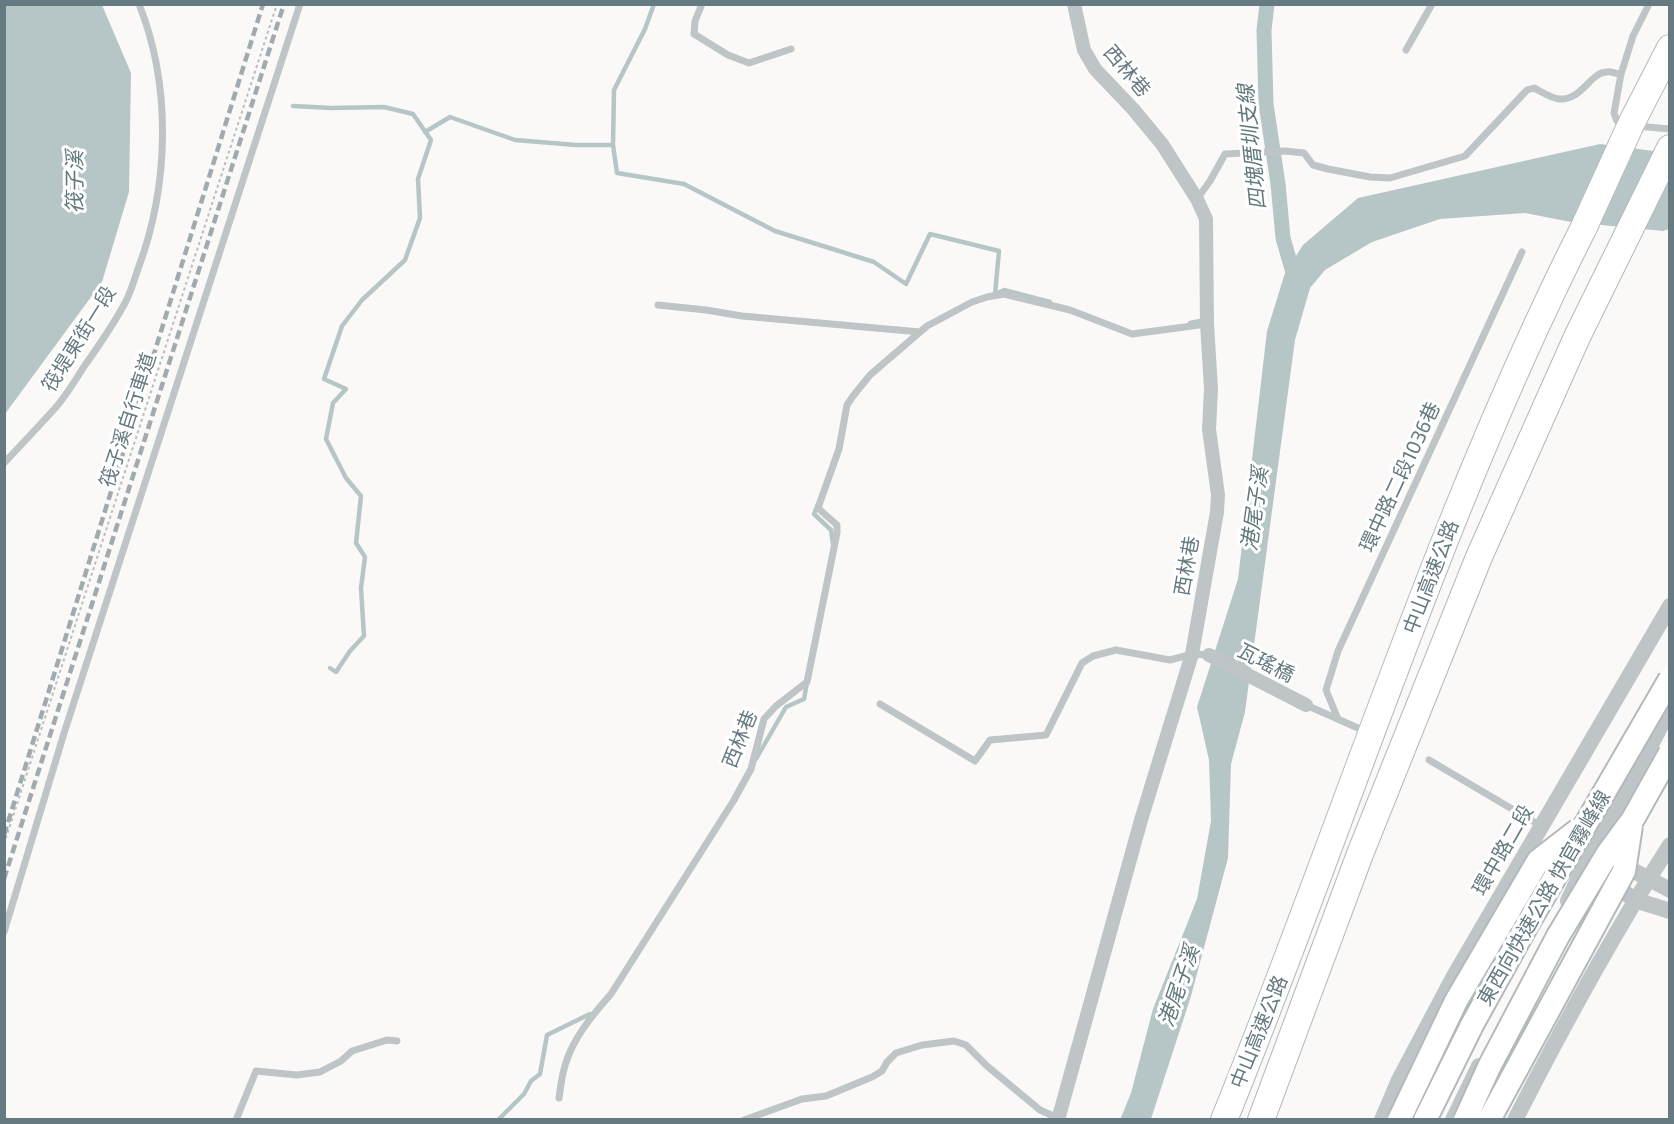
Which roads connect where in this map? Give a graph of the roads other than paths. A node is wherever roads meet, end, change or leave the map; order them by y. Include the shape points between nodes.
1 (139, 4) edge
2 (300, 4) edge
3 (702, 4) edge
4 (1074, 4) edge
5 (1432, 4) edge
6 (1649, 4) edge
7 (1670, 48) edge
8 (791, 49) dead end
9 (1406, 50) dead end
10 (1621, 74) junction
11 (1670, 129) edge
12 (1670, 148) edge
13 (1197, 199) junction
14 (1522, 252) dead end
15 (658, 305) dead end
16 (1207, 324) junction
17 (920, 332) junction
18 (4, 463) edge
19 (1670, 606) edge
20 (1192, 654) junction
21 (1209, 655) joint
22 (1670, 679) edge
23 (880, 704) dead end
24 (1306, 705) joint
25 (1670, 708) edge
26 (1338, 719) junction
27 (1358, 728) dead end
28 (1670, 729) edge
29 (1670, 753) edge
30 (1429, 760) dead end
31 (1632, 819) junction
32 (1586, 824) junction
33 (1541, 826) junction
34 (1670, 845) edge
35 (1599, 852) junction
36 (1589, 868) junction
37 (1648, 880) junction
38 (1670, 890) edge
39 (1635, 900) junction
40 (1670, 911) edge
41 (4, 932) edge
42 (397, 1041) dead end
43 (558, 1098) dead end
44 (236, 1119) edge
45 (744, 1119) edge
46 (1058, 1119) edge
47 (1224, 1119) edge
48 (1261, 1119) edge
49 (1382, 1119) edge
50 (1399, 1119) edge
51 (1425, 1119) edge
52 (1453, 1119) edge
53 (1460, 1119) edge
54 (1465, 1119) edge
55 (1488, 1119) edge
56 (1515, 1119) edge

1 - 18 lane, 筏堤東街一段 via 154,56 161,113 159,184 146,245 126,301 102,340 59,404
2 - 41 lane via 65,730
3 - 8 lane via 694,34 728,55 748,63
4 - 13 street, 西林巷 via 1084,50 1095,69 1162,144
5 - 9 lane
6 - 10 lane
7 - 47 highway, 中山高速公路, bridge via 1550,295 1448,532 1272,1003
10 - 11 lane via 1614,113 1617,121
10 - 13 lane via 1600,73 1571,98 1556,99 1534,88 1527,90 1465,156 1390,178 1313,165 1304,153 1225,154
12 - 48 highway, 中山高速公路 via 1577,337 1479,557 1360,854
13 - 16 street, 西林巷 via 1206,219
14 - 26 lane, 環中路二段1036巷 via 1338,651 1326,690
15 - 17 lane
16 - 17 lane, 西林巷 via 1132,334 1070,310 1004,294 972,302
16 - 20 street, 西林巷 via 1209,429 1218,495
17 - 43 lane, 西林巷 via 870,375 847,405 839,450 819,505 837,525 837,533 807,682 764,719 751,770 611,994 570,1051
19 - 33 street, 環中路二段
20 - 21 lane
20 - 23 lane via 1170,660 1116,650 1093,656 1082,663 1046,735 990,740 975,761
20 - 46 street, 西林巷 via 1141,820
21 - 24 street, 瓦瑤橋
22 - 32 highway, 東西向快速公路 快官霧峰線, bridge
24 - 26 lane
25 - 35 street
26 - 27 lane
28 - 35 street
29 - 31 highway, 東西向快速公路 快官霧峰線, bridge
30 - 33 lane
31 - 54 highway, 東西向快速公路 快官霧峰線, bridge via 1558,936
31 - 55 highway, bridge via 1624,871
32 - 50 highway, bridge via 1538,861 1456,1002
32 - 51 highway, 東西向快速公路 快官霧峰線, bridge via 1472,1025
33 - 35 street via 1563,830
33 - 36 street
33 - 49 street, 環中路二段 via 1449,986
34 - 37 street
35 - 36 street
35 - 37 street
36 - 39 street
36 - 52 street via 1464,1092
36 - 53 street
37 - 38 street
37 - 39 street
39 - 40 street
39 - 56 street
42 - 44 lane via 387,1040 352,1051 320,1072 297,1075 256,1071
45 - 46 lane via 826,1096 872,1077 896,1053 954,1041 966,1045 1040,1110

